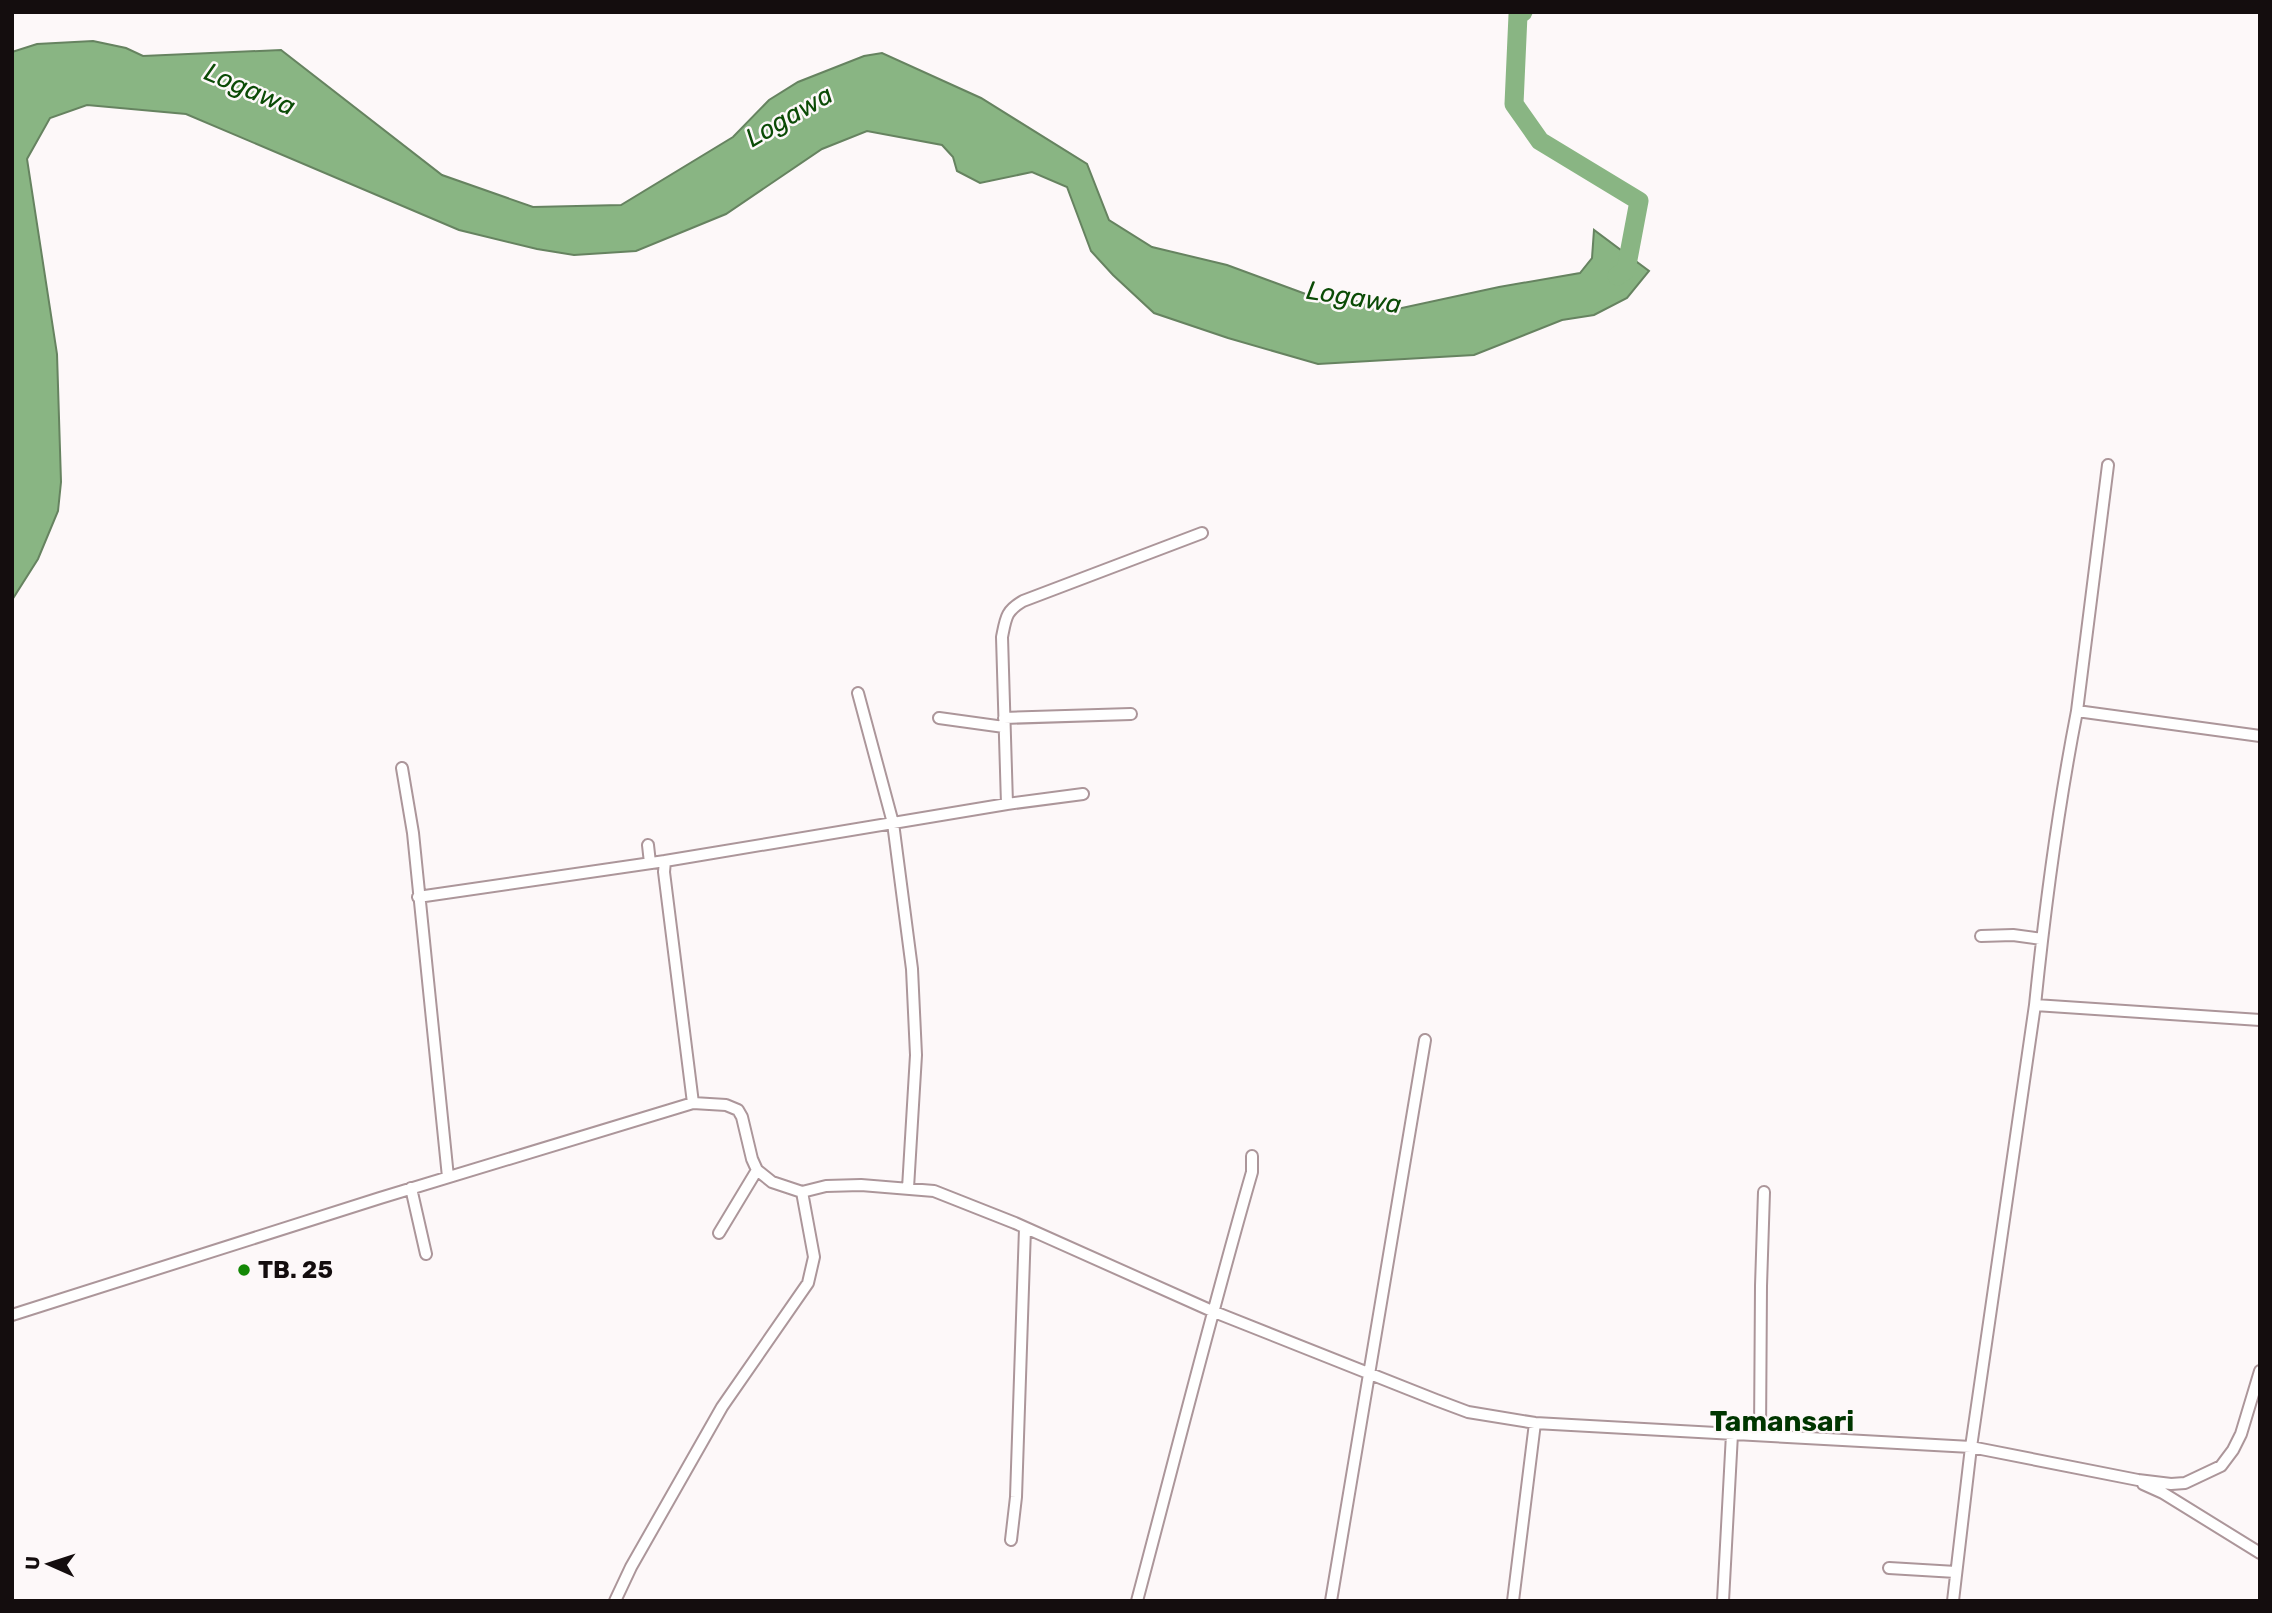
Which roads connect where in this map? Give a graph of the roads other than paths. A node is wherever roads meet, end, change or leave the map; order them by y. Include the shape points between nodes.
1 (2108, 465) dead end
2 (1202, 533) dead end
3 (858, 693) dead end
4 (2077, 711) junction
5 (1131, 714) dead end
6 (939, 718) dead end
7 (1004, 722) junction
8 (2260, 736) edge
9 (402, 768) dead end
10 (1083, 794) dead end
11 (1007, 804) junction
12 (893, 823) junction
13 (648, 845) dead end
14 (665, 861) junction
15 (650, 863) junction
16 (418, 897) junction
17 (1981, 936) dead end
18 (2042, 939) junction
19 (2035, 1005) junction
20 (2260, 1020) edge
21 (1425, 1040) dead end
22 (693, 1103) junction
23 (1252, 1156) dead end
24 (757, 1170) junction
25 (448, 1177) junction
26 (411, 1188) junction
27 (908, 1188) junction
28 (802, 1192) junction
29 (1764, 1192) dead end
30 (1025, 1228) junction
31 (719, 1233) dead end
32 (426, 1254) dead end
33 (1212, 1311) junction
34 (12, 1315) edge
35 (2260, 1371) edge
36 (1370, 1375) junction
37 (1535, 1423) junction
38 (1731, 1434) junction
39 (1760, 1435) junction
40 (1972, 1447) junction
41 (2138, 1480) junction
42 (1011, 1540) dead end
43 (2260, 1553) edge
44 (1889, 1568) dead end
45 (1956, 1572) junction
46 (615, 1601) edge
47 (1137, 1601) edge
48 (1331, 1601) edge
49 (1513, 1601) edge
50 (1723, 1601) edge
51 (1953, 1601) edge

1 - 4 street
2 - 7 street via 1012,608 1002,636
3 - 12 street
4 - 8 street
4 - 18 street
5 - 7 street
6 - 7 street
7 - 11 street
9 - 16 street
10 - 11 street
11 - 12 street
12 - 14 street
12 - 27 street via 912,968 916,1055
13 - 15 street
14 - 15 street
14 - 22 street
15 - 16 street
16 - 25 street
17 - 18 street
18 - 19 street
19 - 20 street
19 - 40 street
21 - 36 street
22 - 24 street via 738,1110
22 - 25 street
23 - 33 street via 1252,1172
24 - 28 street via 772,1182
24 - 31 street
25 - 26 street
26 - 32 street
26 - 34 street
27 - 28 street via 826,1186
27 - 30 street via 934,1191
28 - 46 street via 814,1257 808,1283 722,1407
29 - 39 street
30 - 33 street
30 - 42 street
33 - 36 street
33 - 47 street
35 - 41 street via 2241,1434 2221,1466 2185,1483
36 - 37 street via 1468,1412
36 - 48 street
37 - 38 street
37 - 49 street
38 - 39 street
38 - 50 street
39 - 40 street
40 - 41 street
40 - 45 street
41 - 43 street
44 - 45 street
45 - 51 street

